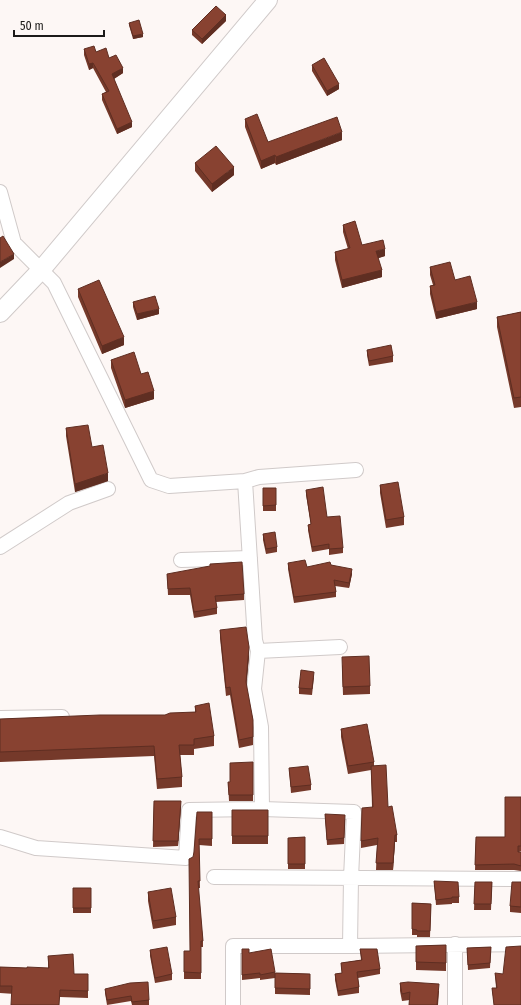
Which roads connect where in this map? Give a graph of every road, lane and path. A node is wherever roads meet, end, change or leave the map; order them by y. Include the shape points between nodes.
1 (268, 0) edge
2 (0, 192) edge
3 (41, 270) junction
4 (0, 313) edge
5 (356, 470) dead end
6 (245, 482) junction
7 (108, 489) dead end
8 (0, 547) edge
9 (250, 558) junction
10 (181, 560) dead end
11 (340, 647) dead end
12 (258, 650) junction
13 (78, 717) edge
14 (0, 718) edge
15 (262, 809) junction
16 (0, 837) edge
17 (214, 877) dead end
18 (351, 878) junction
19 (521, 878) edge
20 (455, 944) junction
21 (521, 944) edge
22 (350, 946) junction
23 (233, 1005) edge
24 (455, 1005) edge

1 - 3 main road
2 - 3 street via 14,243
3 - 4 main road
3 - 6 street via 54,283 151,480 169,486
5 - 6 street via 260,477
6 - 9 street
7 - 8 street via 69,503
9 - 10 street
9 - 12 street via 255,640
11 - 12 street
12 - 15 street via 254,689 261,727
13 - 14 street
15 - 16 street via 189,810 186,858 36,848
15 - 18 street via 354,812
17 - 18 street
18 - 19 street
18 - 22 street
20 - 21 street
20 - 22 street
20 - 24 street
22 - 23 street via 233,946

